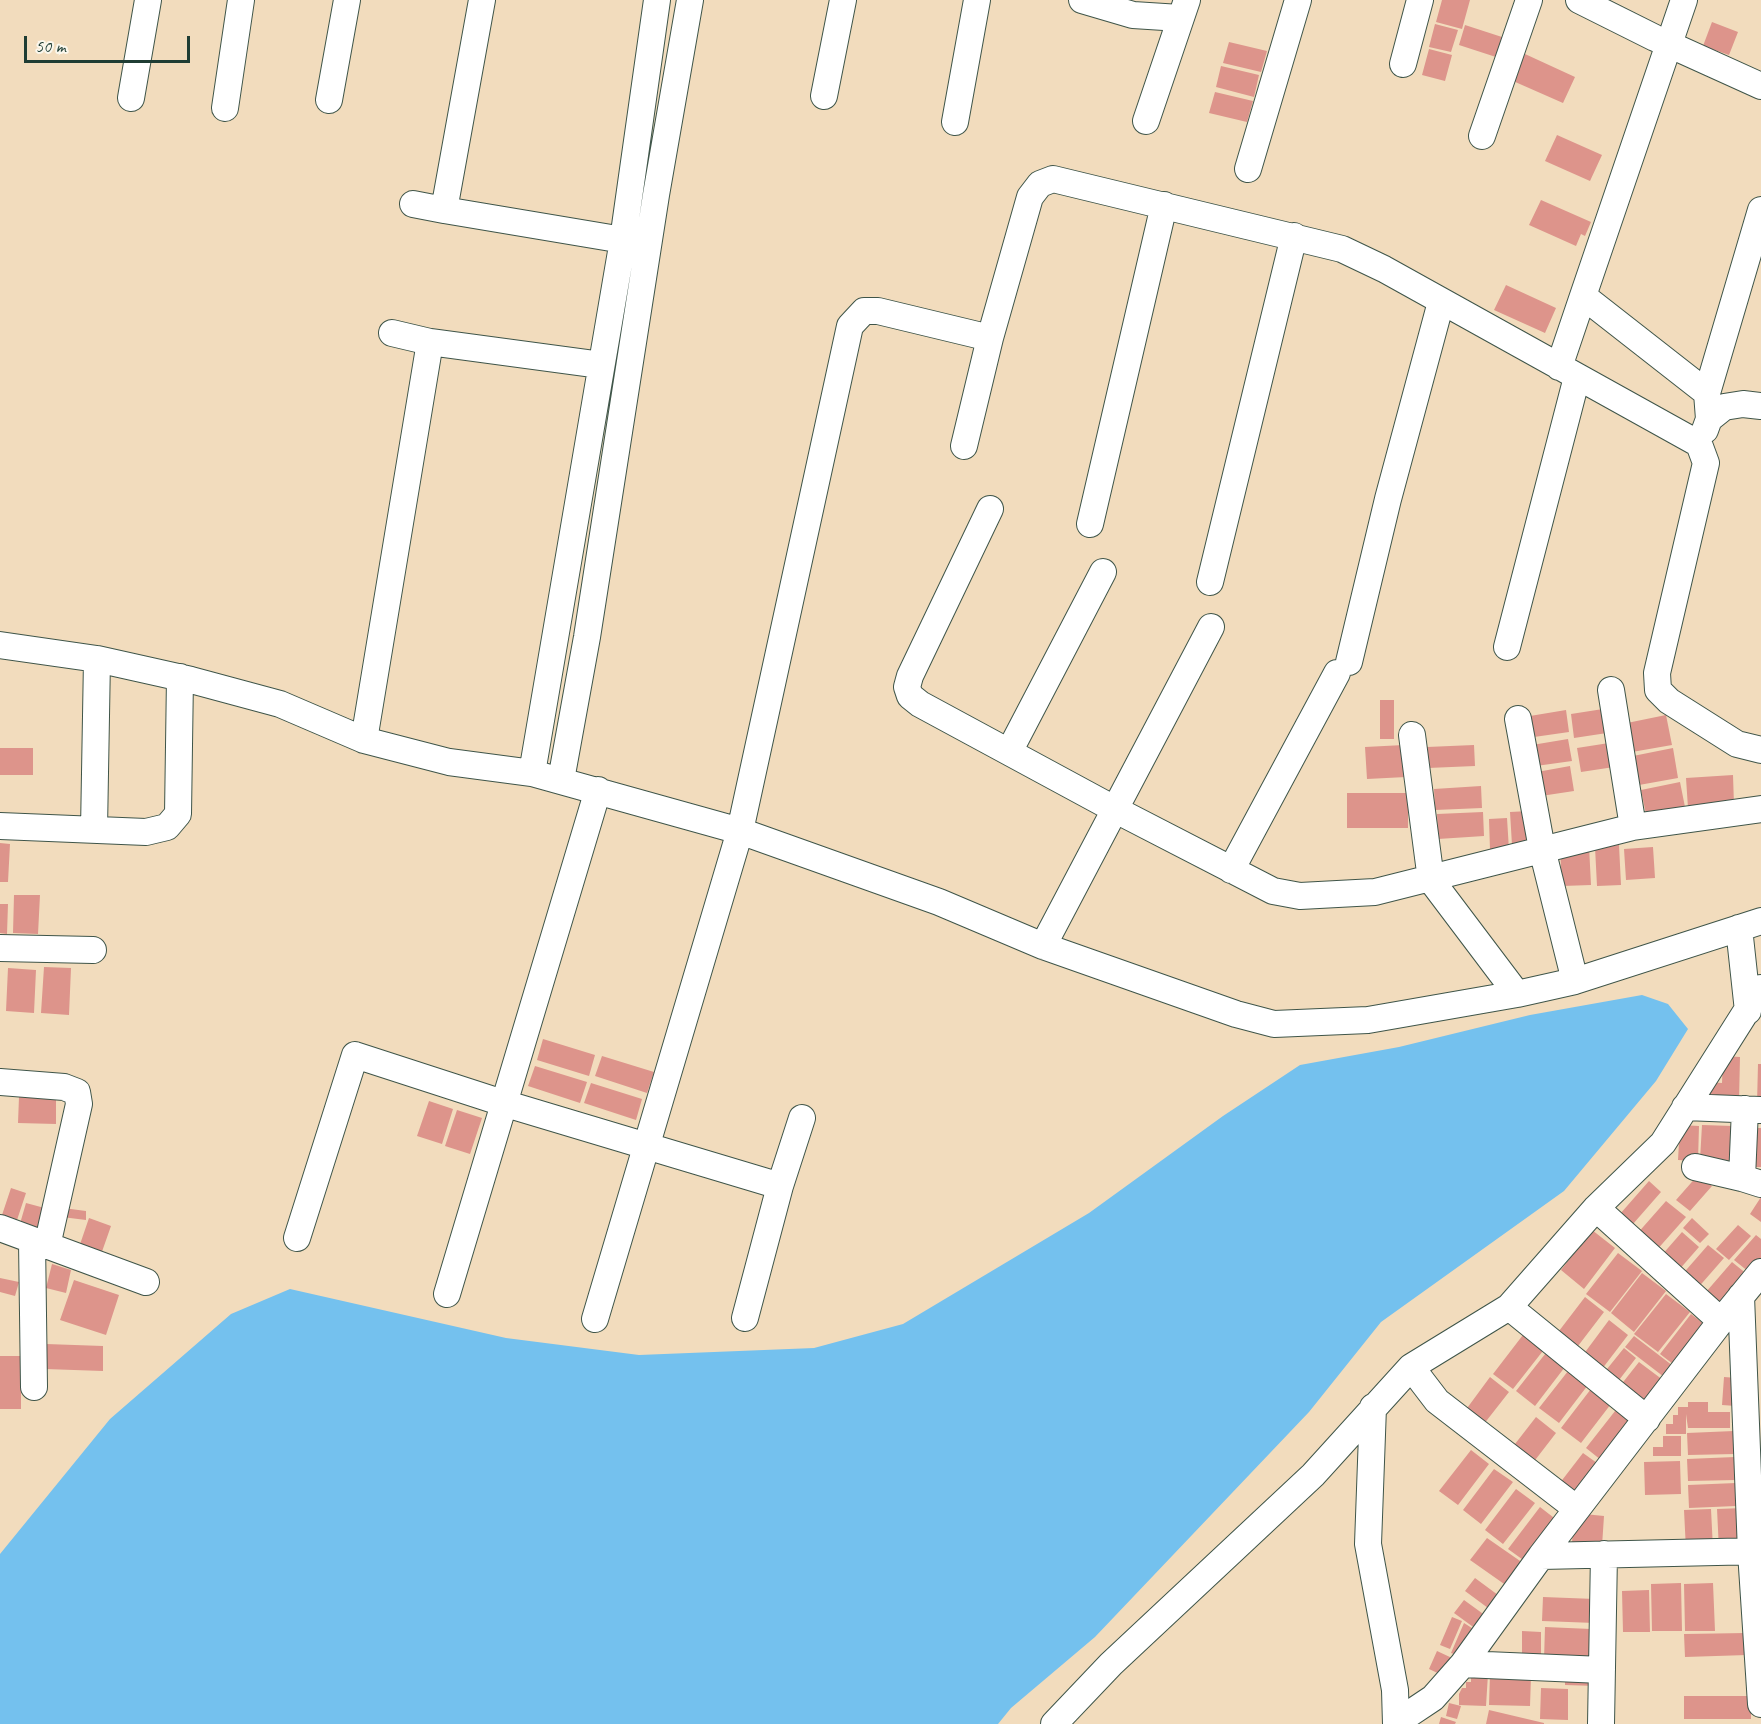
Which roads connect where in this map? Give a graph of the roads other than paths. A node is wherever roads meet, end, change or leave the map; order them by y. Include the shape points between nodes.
1 (148, 0) edge
2 (241, 0) edge
3 (346, 0) edge
4 (482, 0) edge
5 (657, 0) edge
6 (690, 0) edge
7 (843, 0) edge
8 (977, 0) edge
9 (1082, 0) edge
10 (1298, 0) edge
11 (1420, 0) edge
12 (1529, 0) edge
13 (1579, 0) edge
14 (1684, 0) edge
15 (1184, 9) edge
16 (1669, 45) junction
17 (1403, 64) dead end
18 (1761, 86) edge
19 (824, 96) dead end
20 (131, 98) dead end
21 (329, 100) dead end
22 (225, 108) dead end
23 (1146, 121) dead end
24 (955, 122) dead end
25 (1482, 136) dead end
26 (1248, 169) dead end
27 (413, 204) dead end
28 (1164, 205) junction
29 (444, 210) junction
30 (1761, 210) edge
31 (1294, 236) junction
32 (623, 240) junction
33 (1583, 296) junction
34 (1441, 302) junction
35 (392, 333) dead end
36 (990, 338) junction
37 (430, 342) junction
38 (601, 365) junction
39 (1568, 372) junction
40 (1707, 393) junction
41 (1761, 406) edge
42 (1709, 419) junction
43 (1699, 444) junction
44 (964, 446) dead end
45 (990, 509) dead end
46 (1090, 524) dead end
47 (1103, 573) dead end
48 (1210, 582) dead end
49 (1211, 627) dead end
50 (0, 645) edge
51 (1507, 647) dead end
52 (97, 659) junction
53 (180, 677) junction
54 (1611, 690) dead end
55 (1518, 719) dead end
56 (1412, 735) dead end
57 (364, 740) junction
58 (1761, 750) edge
59 (1010, 752) junction
60 (532, 773) junction
61 (561, 780) junction
62 (598, 790) junction
63 (1761, 809) edge
64 (1116, 810) junction
65 (0, 826) edge
66 (1633, 827) junction
67 (94, 830) junction
68 (740, 831) junction
69 (1542, 849) junction
70 (1231, 870) junction
71 (1431, 880) junction
72 (1750, 925) edge
73 (1043, 946) junction
74 (0, 948) edge
75 (93, 951) dead end
76 (1575, 981) junction
77 (1761, 988) edge
78 (1517, 994) junction
79 (1748, 1011) junction
80 (0, 1082) edge
81 (503, 1103) junction
82 (1685, 1107) junction
83 (1753, 1109) edge
84 (802, 1118) dead end
85 (648, 1147) junction
86 (1695, 1167) dead end
87 (1752, 1181) edge
88 (780, 1186) junction
89 (1596, 1209) junction
90 (0, 1228) edge
91 (297, 1238) dead end
92 (40, 1243) junction
93 (1761, 1272) edge
94 (146, 1282) dead end
95 (447, 1294) dead end
96 (1741, 1296) junction
97 (1509, 1307) junction
98 (745, 1318) dead end
99 (595, 1319) dead end
100 (1720, 1321) junction
101 (1411, 1367) junction
102 (34, 1387) dead end
103 (1373, 1407) junction
104 (1647, 1419) junction
105 (1577, 1509) junction
106 (1756, 1551) edge
107 (1604, 1554) junction
108 (1541, 1556) junction
109 (1463, 1664) junction
110 (1602, 1670) junction
111 (1761, 1704) edge
112 (1397, 1723) edge
113 (1054, 1724) edge
114 (1602, 1724) edge

1 - 20 street
2 - 22 street
3 - 21 street
4 - 29 street
5 - 32 street
6 - 61 street
7 - 19 street
8 - 24 street
9 - 15 street via 1133,15
10 - 26 street
11 - 17 street
12 - 25 street
13 - 16 street
14 - 16 street
15 - 23 street
16 - 18 street
16 - 33 street
27 - 29 street
28 - 31 street
28 - 36 street via 1053,179 1040,184 1030,197
28 - 46 street
29 - 32 street
30 - 40 street
31 - 34 street via 1342,249
31 - 48 street
32 - 38 street
33 - 39 street
33 - 40 street
34 - 39 street
34 - 70 street via 1343,667
35 - 37 street
36 - 44 street
36 - 68 street via 878,311 864,311 850,326
37 - 38 street
37 - 57 street
38 - 60 street
39 - 43 street
39 - 51 street
40 - 42 street
41 - 42 street via 1724,407
42 - 43 street
43 - 58 street via 1706,463 1657,673 1658,690 1737,744
45 - 59 street via 907,687 910,696 920,704
47 - 59 street
49 - 64 street
50 - 52 street
52 - 53 street
52 - 67 street
53 - 57 street via 280,704
53 - 67 street via 178,814 174,822 160,831
54 - 66 street
55 - 69 street
56 - 71 street
57 - 60 street via 449,762
59 - 64 street
60 - 61 street
61 - 62 street
62 - 68 street
62 - 81 street
63 - 66 street
64 - 70 street
64 - 73 street
65 - 67 street
66 - 69 street
68 - 73 street via 939,902
68 - 85 street
69 - 71 street
69 - 76 street
70 - 71 street via 1274,891 1300,896 1375,892
71 - 78 street
72 - 76 street
72 - 79 street
73 - 78 street via 1274,1024 1368,1020
74 - 75 street
76 - 78 street
77 - 79 street
79 - 82 street
80 - 92 street via 64,1087 78,1092 79,1104
81 - 85 street
81 - 91 street via 355,1055
81 - 95 street
82 - 83 street
82 - 89 street via 1663,1143
83 - 87 street
84 - 88 street
85 - 88 street
85 - 99 street
86 - 87 street
88 - 98 street
89 - 97 street
89 - 100 street
90 - 92 street
92 - 94 street
92 - 102 street
93 - 96 street
96 - 100 street
96 - 106 street
97 - 101 street
97 - 104 street
100 - 104 street
101 - 103 street
101 - 105 street via 1437,1401
103 - 112 street via 1368,1544 1394,1680
103 - 113 street via 1313,1475 1111,1664
104 - 105 street
105 - 108 street
106 - 107 street
106 - 111 street
107 - 108 street
107 - 110 street
108 - 109 street
109 - 110 street
109 - 112 street via 1433,1698
110 - 114 street

